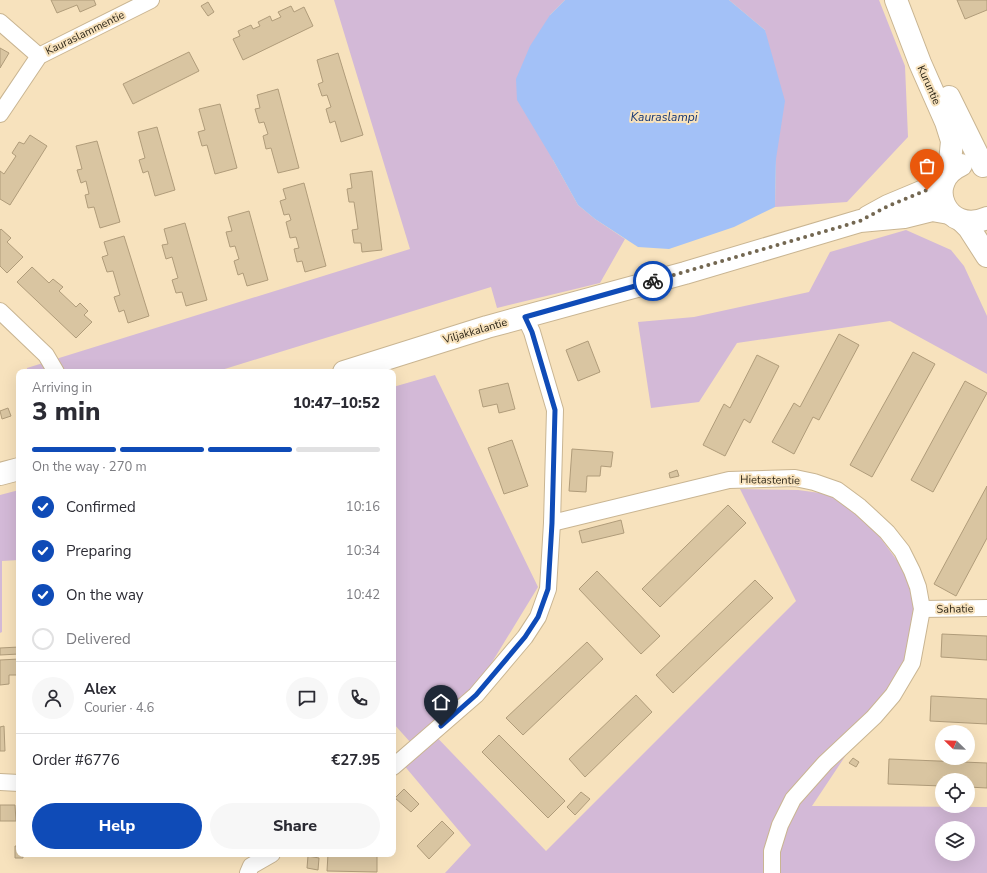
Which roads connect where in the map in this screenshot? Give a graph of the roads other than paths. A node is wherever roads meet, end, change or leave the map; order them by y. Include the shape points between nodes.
1 (151, 0) edge
2 (896, 0) edge
3 (908, 0) edge
4 (0, 22) edge
5 (39, 56) junction
6 (0, 114) edge
7 (985, 167) edge
8 (946, 178) junction
9 (955, 217) junction
10 (987, 218) edge
11 (860, 221) junction
12 (987, 256) edge
13 (0, 312) edge
14 (525, 317) junction
15 (54, 369) edge
16 (354, 369) edge
17 (16, 470) edge
18 (0, 474) edge
19 (552, 523) junction
20 (987, 608) edge
21 (922, 609) junction
22 (396, 764) edge
23 (0, 782) edge
24 (16, 783) edge
25 (265, 857) edge
26 (249, 864) edge
27 (772, 873) edge

1 - 5 street, Kauraslammentie
2 - 8 main road, Kuruntie via 952,142
3 - 7 main road, Kuruntie via 938,76
4 - 5 street
5 - 6 street, Kauraslammentie
7 - 8 main road, Viljakkalantie via 971,163 959,166
8 - 9 main road, Kuruntie via 942,194 944,204
8 - 11 main road, Viljakkalantie
9 - 10 main road, Viljakkalantie via 975,222
9 - 11 main road, Viljakkalantie via 932,210 904,217
9 - 12 main road via 969,228
11 - 14 main road, Viljakkalantie
13 - 15 street via 46,355
14 - 16 main road, Viljakkalantie
14 - 19 street via 532,332 555,410
17 - 18 main road
19 - 21 street, Hietastentie via 729,480 795,478 814,482 837,490 887,532 902,551 912,571
19 - 22 street via 548,589 538,617 525,637 476,695
20 - 21 street, Sahatie
21 - 27 street, Hietastentie via 912,663 893,695 874,717 825,763 794,799 780,825 772,851
23 - 24 street
25 - 26 street

